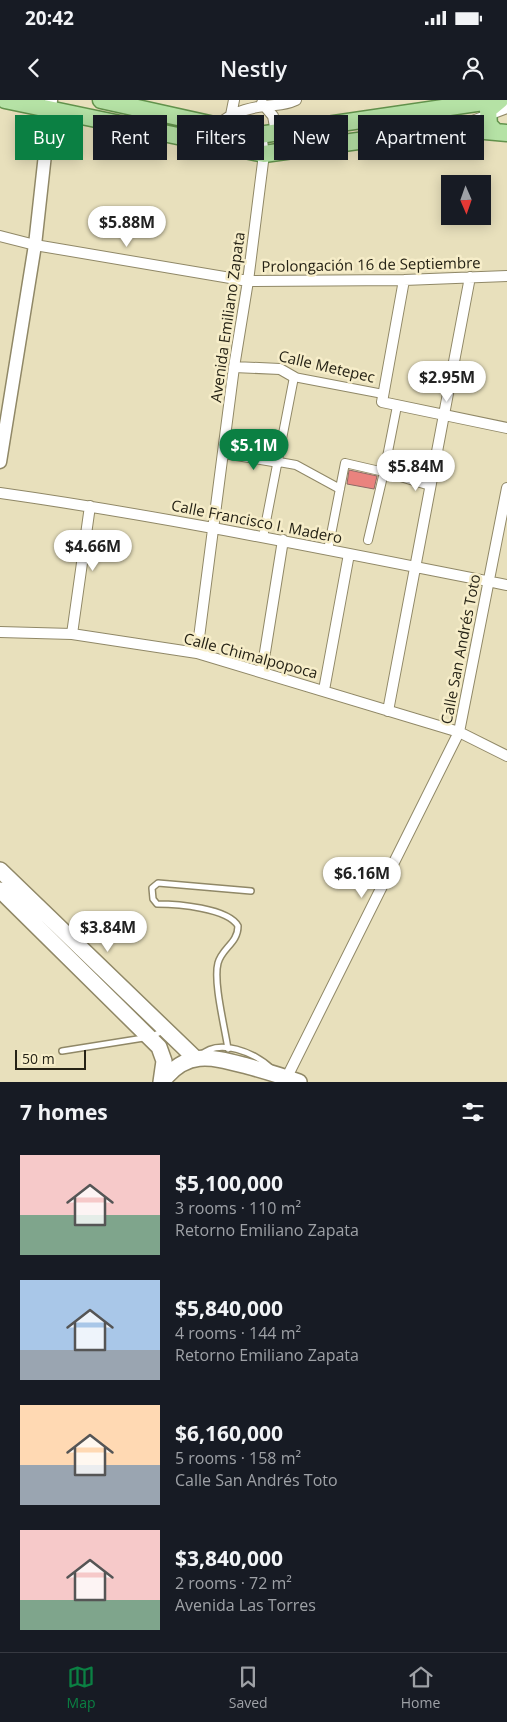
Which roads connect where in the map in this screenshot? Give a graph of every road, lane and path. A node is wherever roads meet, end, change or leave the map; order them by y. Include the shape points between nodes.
1 (5, 100) edge
2 (101, 100) edge
3 (234, 100) edge
4 (296, 100) edge
5 (498, 100) edge
6 (265, 102) edge
7 (50, 104) edge
8 (507, 108) edge
9 (161, 113) joint
10 (94, 115) edge
11 (231, 115) joint
12 (487, 115) junction
13 (484, 116) edge
14 (177, 117) edge
15 (348, 121) edge
16 (484, 131) edge
17 (264, 132) edge
18 (274, 132) edge
19 (269, 133) junction
20 (501, 133) edge
21 (274, 152) edge
22 (264, 154) joint
23 (263, 160) edge
24 (0, 236) edge
25 (35, 244) junction
26 (507, 276) edge
27 (470, 277) junction
28 (404, 280) junction
29 (248, 281) junction
30 (234, 367) junction
31 (294, 377) junction
32 (383, 394) junction
33 (396, 406) junction
34 (444, 415) junction
35 (507, 428) edge
36 (224, 453) junction
37 (0, 462) edge
38 (279, 462) junction
39 (384, 472) junction
40 (430, 486) junction
41 (507, 488) edge
42 (340, 489) junction
43 (0, 493) edge
44 (90, 506) junction
45 (213, 528) junction
46 (263, 536) junction
47 (283, 540) junction
48 (368, 540) dead end
49 (328, 550) junction
50 (349, 554) junction
51 (415, 568) junction
52 (488, 581) junction
53 (507, 585) edge
54 (0, 632) edge
55 (72, 634) junction
56 (197, 653) junction
57 (262, 671) junction
58 (324, 690) junction
59 (388, 711) junction
60 (459, 732) junction
61 (507, 756) edge
62 (0, 870) edge
63 (0, 890) edge
64 (251, 891) dead end
65 (29, 907) junction
66 (108, 985) junction
67 (166, 1029) junction
68 (150, 1038) junction
69 (228, 1049) junction
70 (62, 1051) dead end
71 (197, 1058) junction
72 (288, 1078) edge
73 (162, 1082) edge

1 - 7 main road
2 - 9 main road
3 - 11 street
4 - 6 street via 285,105
5 - 12 main road
5 - 15 main road
6 - 11 street
6 - 19 street, Avenida Emiliano Zapata via 272,116
7 - 10 main road
7 - 25 street
8 - 12 street
9 - 14 main road
12 - 13 street
12 - 20 main road via 489,125
16 - 20 main road
17 - 19 main road
18 - 19 main road
19 - 22 street, Avenida Emiliano Zapata
21 - 22 main road
23 - 29 street, Avenida Emiliano Zapata
24 - 25 street, Prolongación 16 de Septiembre
25 - 29 street, Prolongación 16 de Septiembre
25 - 37 street
26 - 27 street, Prolongación 16 de Septiembre
27 - 28 street, Prolongación 16 de Septiembre
27 - 34 street
28 - 29 street, Prolongación 16 de Septiembre
28 - 32 street, Calle Metepec
29 - 30 street, Avenida Emiliano Zapata
30 - 31 street, Calle Metepec via 280,369
30 - 36 street, Avenida Emiliano Zapata
31 - 32 street, Calle Metepec
31 - 38 street
32 - 33 street, Calle Metepec via 382,402
33 - 34 street
33 - 39 street
34 - 35 street
34 - 40 street
36 - 38 street
36 - 45 street, Avenida Emiliano Zapata
38 - 42 street via 296,465
38 - 46 street
39 - 40 street
39 - 42 street via 344,463
39 - 48 street
40 - 51 street
41 - 52 street, Calle San Andrés Toto
42 - 49 street
43 - 44 street, Calle Francisco I. Madero
44 - 45 street, Calle Francisco I. Madero
44 - 55 street
45 - 46 street, Calle Francisco I. Madero
45 - 56 street, Avenida Emiliano Zapata
46 - 47 street, Calle Francisco I. Madero
47 - 49 street, Calle Francisco I. Madero
47 - 57 street
49 - 50 street, Calle Francisco I. Madero
50 - 51 street, Calle Francisco I. Madero
50 - 58 street
51 - 52 street, Calle Francisco I. Madero
51 - 59 street
52 - 53 street, Calle Francisco I. Madero
52 - 60 street, Calle San Andrés Toto
54 - 55 street, Calle Chimalpopoca
55 - 56 street, Calle Chimalpopoca
56 - 57 street, Calle Chimalpopoca
57 - 58 street, Calle Chimalpopoca
58 - 59 street, Calle Chimalpopoca
59 - 60 street, Calle Chimalpopoca
60 - 61 street, Calle Chimalpopoca
60 - 72 street, Calle San Andrés Toto
62 - 65 main road
63 - 65 main road
64 - 69 lane via 158,883 152,888 157,904 214,911 235,920 238,926 236,939 218,962 217,974
65 - 66 main road
66 - 67 main road
66 - 68 main road
67 - 68 lane
67 - 71 main road
68 - 70 lane
68 - 73 main road via 162,1055
69 - 71 lane via 206,1050
69 - 72 lane via 254,1056
71 - 72 main road via 219,1058
71 - 73 main road via 176,1067

